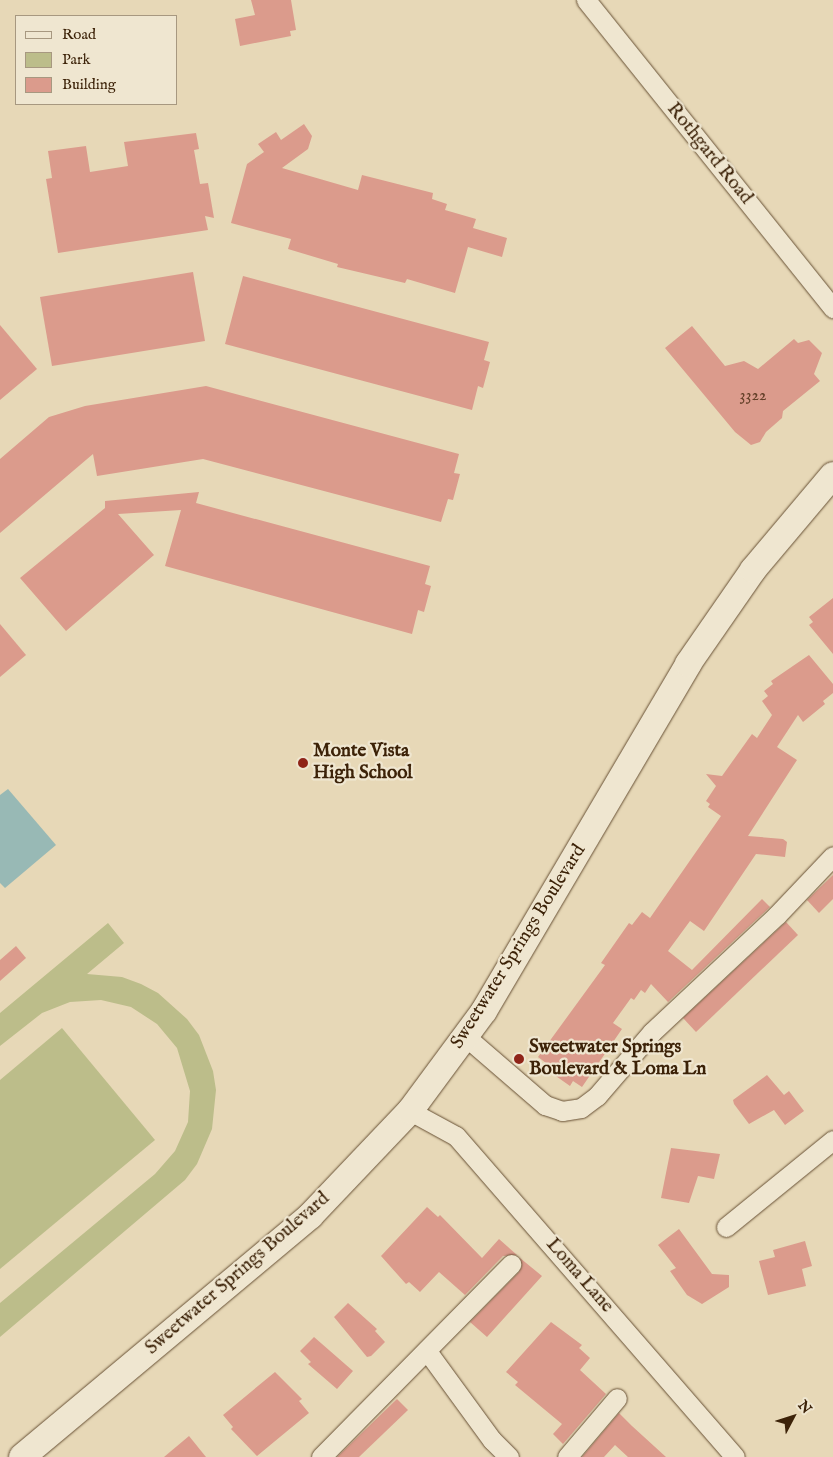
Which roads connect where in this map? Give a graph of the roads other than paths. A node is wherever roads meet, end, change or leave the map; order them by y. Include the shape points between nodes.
1 (586, 0) edge
2 (833, 308) edge
3 (833, 475) edge
4 (833, 856) edge
5 (466, 1036) junction
6 (410, 1111) junction
7 (833, 1140) edge
8 (726, 1227) dead end
9 (511, 1264) dead end
10 (427, 1351) junction
11 (617, 1398) dead end
12 (22, 1457) edge
13 (321, 1457) edge
14 (509, 1457) edge
15 (567, 1457) edge
16 (735, 1457) edge

1 - 2 street, Rothgard Road
3 - 5 main road, Sweetwater Springs Boulevard via 753,570 688,664 522,948
4 - 5 street via 777,916 652,1032 597,1096 581,1108 562,1111 545,1105
5 - 6 main road, Sweetwater Springs Boulevard
6 - 12 main road, Sweetwater Springs Boulevard via 310,1216
6 - 16 street, Loma Lane via 456,1136
7 - 8 street
9 - 10 street
10 - 13 street
10 - 14 street via 492,1440
11 - 15 street

